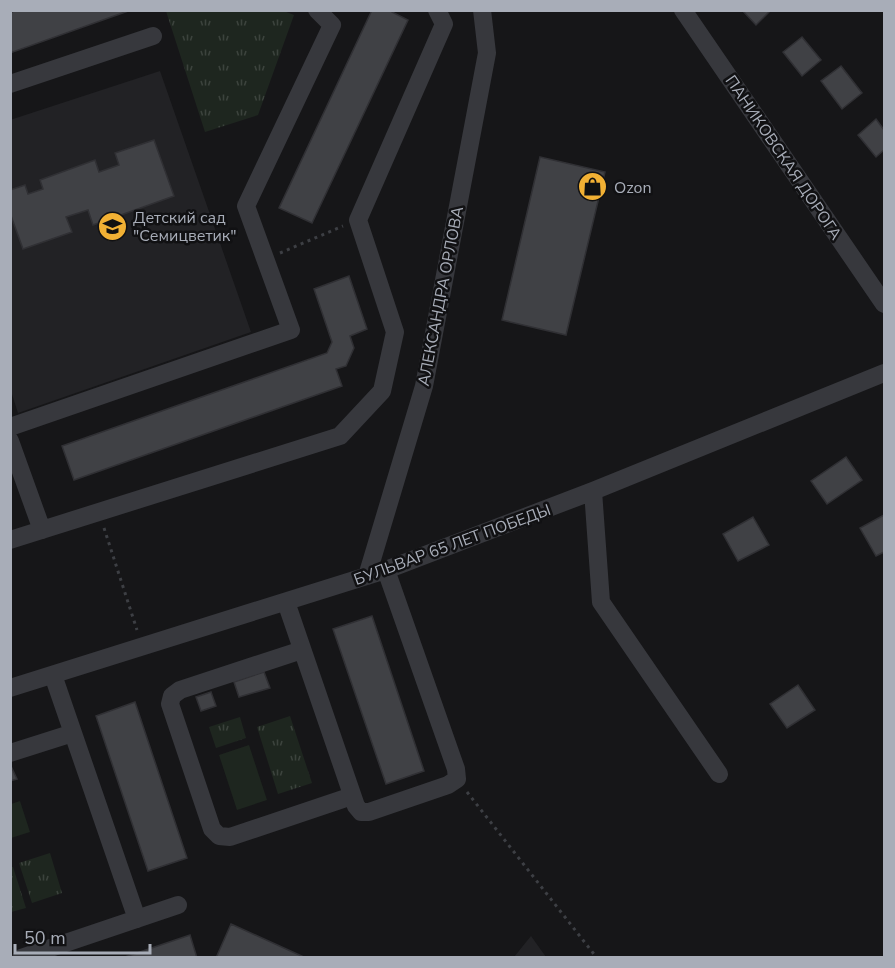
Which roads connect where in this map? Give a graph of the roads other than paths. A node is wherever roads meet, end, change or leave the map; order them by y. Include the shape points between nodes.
1 (317, 10) edge
2 (437, 10) edge
3 (482, 10) edge
4 (683, 10) edge
5 (153, 36) dead end
6 (10, 84) edge
7 (885, 304) edge
8 (885, 373) edge
9 (10, 427) edge
10 (10, 441) edge
11 (593, 491) junction
12 (42, 530) junction
13 (10, 540) edge
14 (386, 570) junction
15 (367, 576) junction
16 (286, 602) junction
17 (302, 650) junction
18 (53, 675) junction
19 (10, 688) edge
20 (73, 733) junction
21 (10, 753) edge
22 (719, 774) dead end
23 (352, 796) junction
24 (178, 905) dead end
25 (137, 919) junction
26 (23, 957) edge

1 - 9 street via 332,25 246,206 291,330
2 - 12 street via 444,24 358,220 395,332 382,391 340,436
3 - 15 street, АЛЕКСАНДРА ОРЛОВА via 487,53 424,386
4 - 7 street, ПАНИКОВСКАЯ ДОРОГА
5 - 6 street
8 - 11 street, БУЛЬВАР 65 ЛЕТ ПОБЕДЫ
10 - 12 street
11 - 14 street, БУЛЬВАР 65 ЛЕТ ПОБЕДЫ
11 - 22 street via 601,602
12 - 13 street
14 - 15 street, БУЛЬВАР 65 ЛЕТ ПОБЕДЫ
14 - 23 street via 457,779 369,812 361,812
15 - 16 street, БУЛЬВАР 65 ЛЕТ ПОБЕДЫ
16 - 17 street
16 - 18 street, БУЛЬВАР 65 ЛЕТ ПОБЕДЫ
17 - 23 street
17 - 23 street via 172,696 170,704 212,829 219,836 230,837
18 - 19 street, БУЛЬВАР 65 ЛЕТ ПОБЕДЫ
18 - 20 street
20 - 21 street
20 - 25 street
24 - 25 street
25 - 26 street

